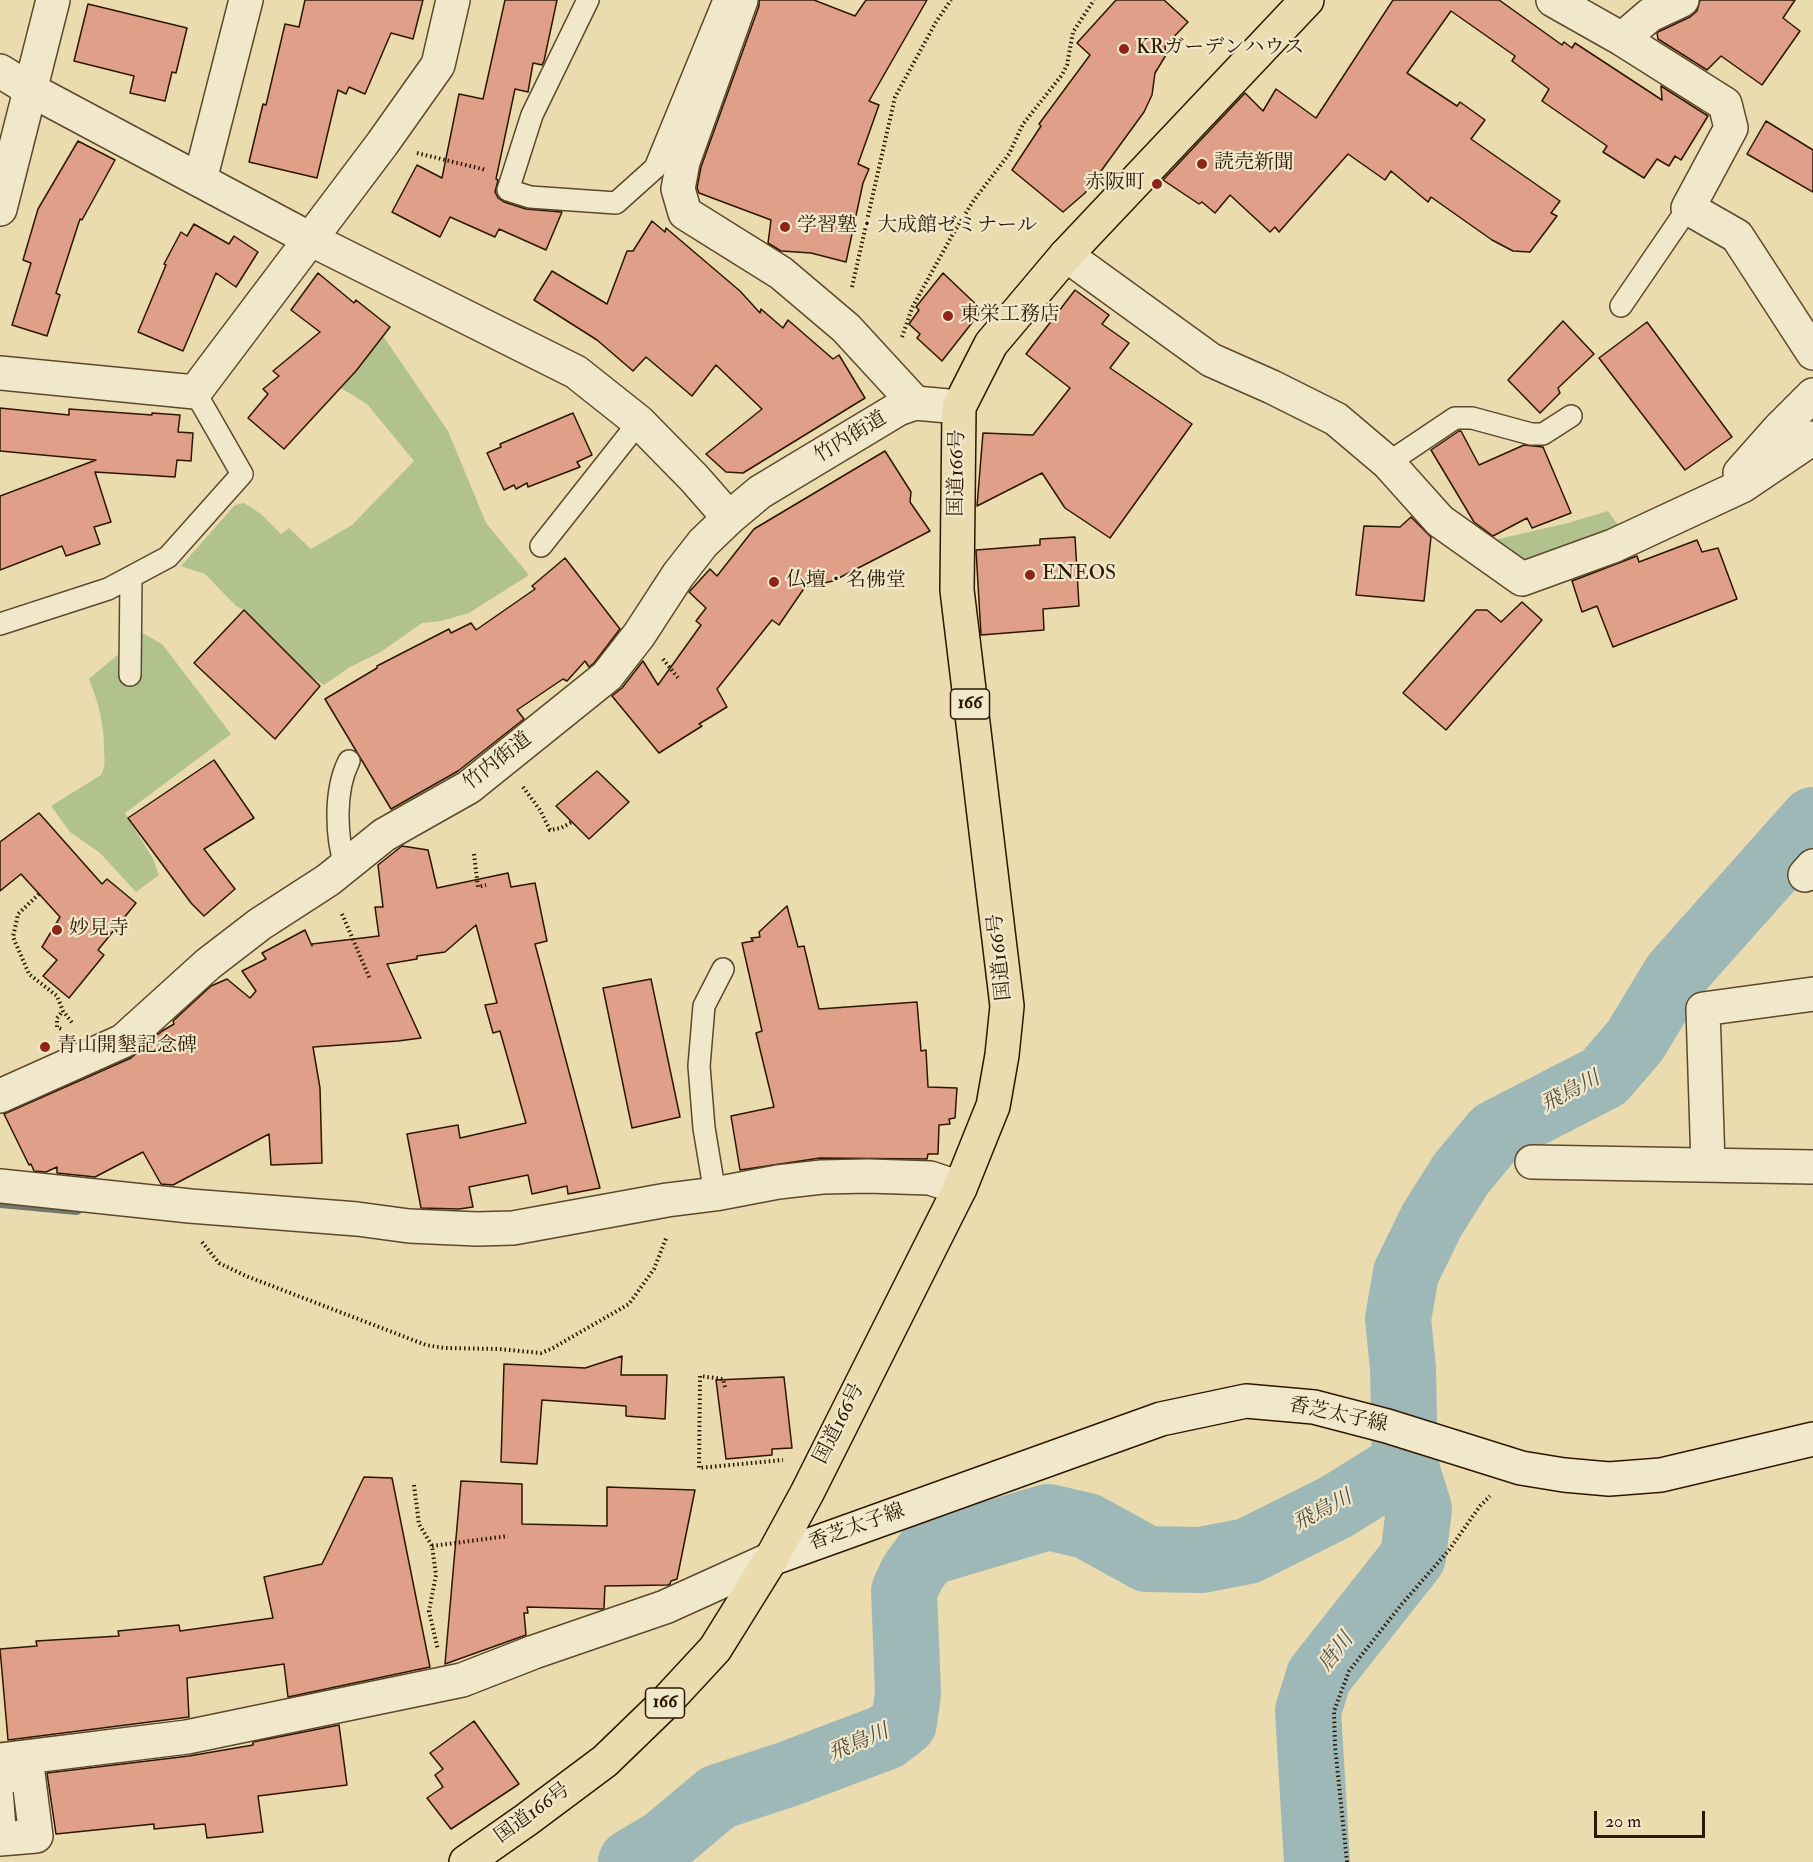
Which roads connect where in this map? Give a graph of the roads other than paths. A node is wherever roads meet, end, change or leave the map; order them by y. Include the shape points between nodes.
1 (53, 0) edge
2 (246, 0) edge
3 (453, 0) edge
4 (588, 0) edge
5 (724, 0) edge
6 (741, 0) edge
7 (1306, 0) edge
8 (1553, 0) edge
9 (1682, 0) edge
10 (1622, 39) junction
11 (0, 71) edge
12 (31, 90) junction
13 (200, 180) junction
14 (1688, 208) junction
15 (0, 209) edge
16 (310, 239) junction
17 (1066, 255) junction
18 (1621, 306) dead end
19 (1813, 353) edge
20 (0, 373) edge
21 (195, 392) junction
22 (1813, 395) edge
23 (915, 403) junction
24 (959, 407) junction
25 (1571, 416) dead end
26 (639, 422) junction
27 (1813, 438) edge
28 (1388, 463) junction
29 (1720, 496) junction
30 (729, 518) junction
31 (541, 546) dead end
32 (131, 577) junction
33 (0, 624) edge
34 (130, 675) dead end
35 (350, 761) dead end
36 (337, 873) junction
37 (723, 969) dead end
38 (1813, 994) edge
39 (0, 1096) edge
40 (1532, 1162) dead end
41 (1707, 1165) junction
42 (1813, 1167) edge
43 (0, 1186) edge
44 (960, 1188) junction
45 (715, 1194) junction
46 (1813, 1438) edge
47 (771, 1559) junction
48 (0, 1768) edge
49 (3, 1834) edge
50 (466, 1862) edge

1 - 12 street
2 - 13 street
3 - 16 street via 438,65
4 - 5 lane via 532,115 508,190 530,197 616,203 655,168
6 - 23 street via 683,162 678,189 686,213 781,273 838,321
7 - 17 highway, 国道166号 / 166
8 - 10 street
9 - 10 street via 1650,15
10 - 14 street via 1725,104 1731,128
11 - 12 street
12 - 13 street
12 - 15 street
13 - 16 street
14 - 18 lane
14 - 19 street via 1737,236
16 - 21 street
16 - 26 street via 576,372
17 - 24 highway, 国道166号 / 166 via 991,344
17 - 28 street via 1211,360 1336,419
20 - 21 street
21 - 32 lane via 242,474 168,557
22 - 29 street
23 - 24 street, 竹内街道
23 - 30 street, 竹内街道 via 898,409 760,492
24 - 44 highway, 国道166号 / 166 via 957,590 1007,1006 993,1106
25 - 28 lane via 1543,434 1472,418 1455,418
26 - 30 street
26 - 31 lane
27 - 29 street via 1742,486
28 - 29 street via 1440,520 1522,579 1613,546
30 - 36 street, 竹内街道 via 678,575 607,676 469,787 384,835
32 - 33 lane via 108,589
32 - 34 lane
35 - 36 lane via 344,770 339,804
36 - 39 street, 竹内街道 via 260,924 123,1041
37 - 45 lane via 704,1005 699,1066
38 - 41 street via 1703,1009
40 - 41 street
41 - 42 street
43 - 45 street via 409,1226 504,1228
44 - 45 street via 930,1178 845,1176 778,1182
44 - 47 highway, 国道166号 / 166
46 - 47 street, 香芝太子線 via 1661,1475 1609,1479 1521,1468 1314,1407 1246,1401 1161,1419
47 - 48 street, 香芝太子線 via 665,1607 462,1680 187,1737
47 - 50 highway, 国道166号 / 166 via 715,1649 665,1703 605,1761
48 - 49 street via 28,1773 36,1836

